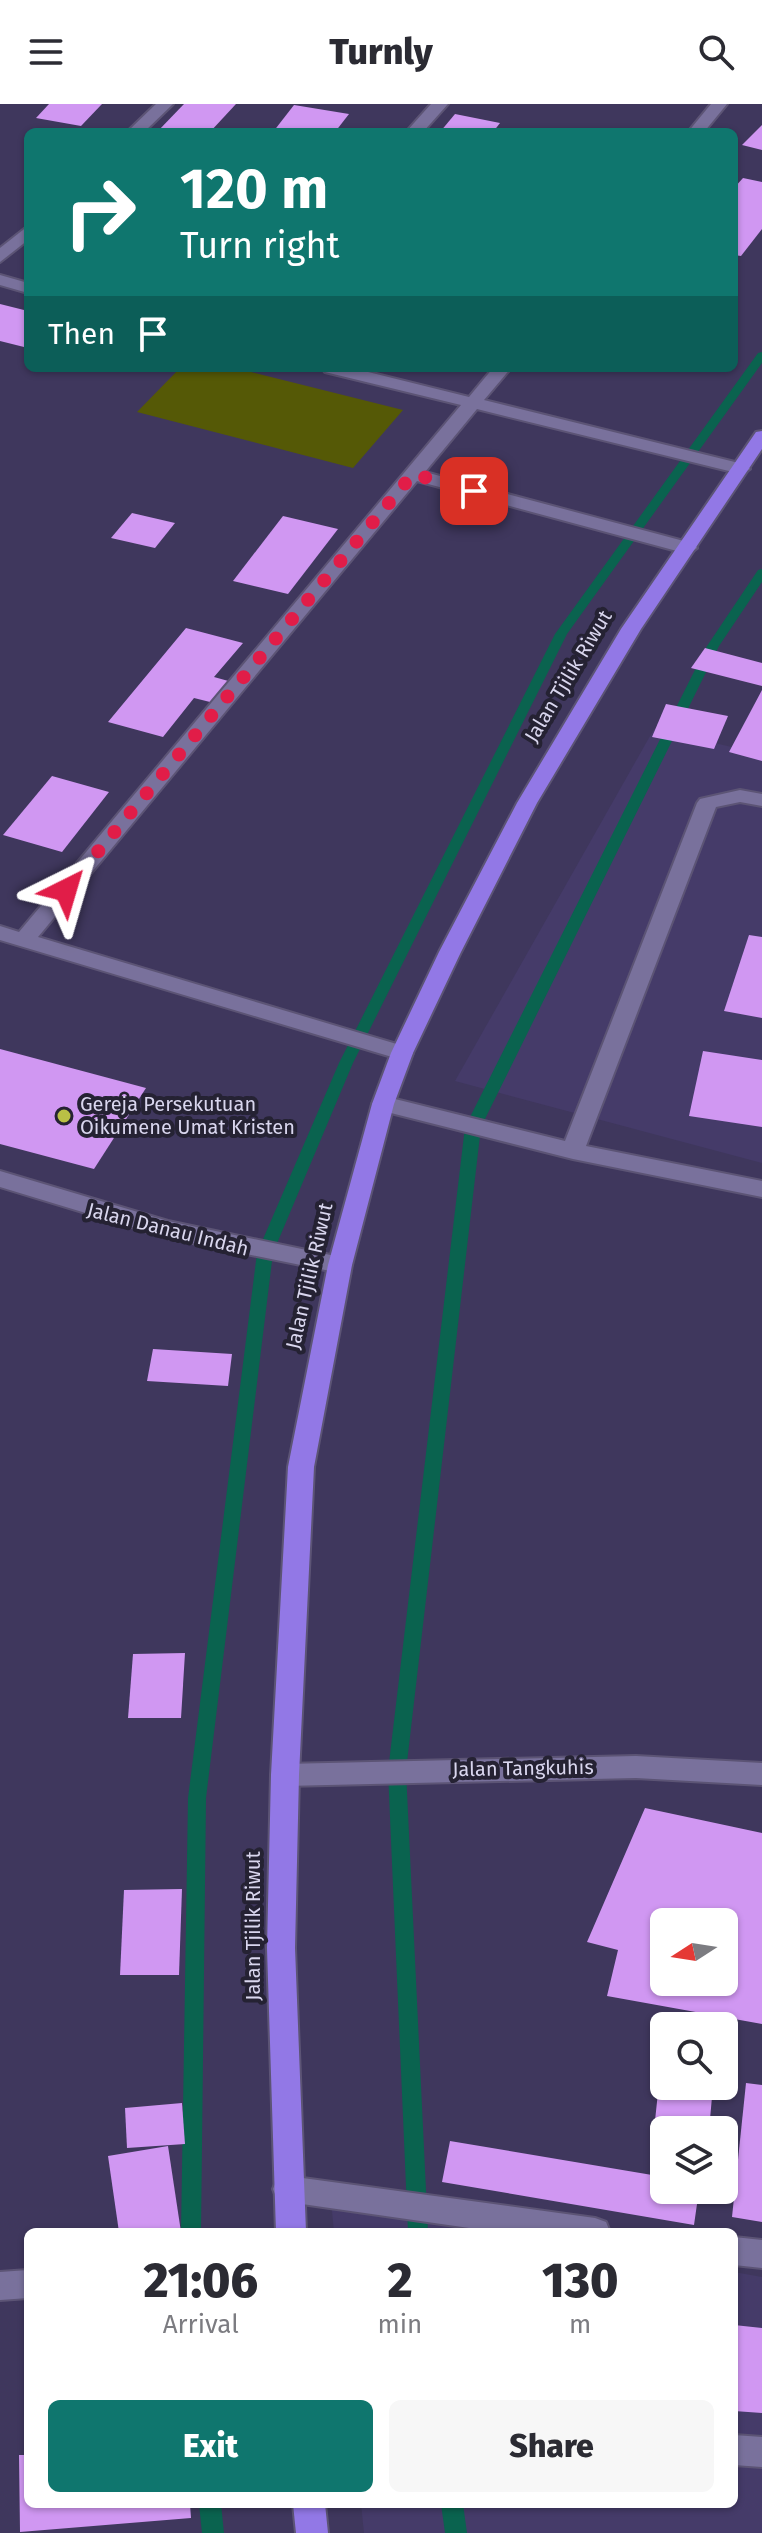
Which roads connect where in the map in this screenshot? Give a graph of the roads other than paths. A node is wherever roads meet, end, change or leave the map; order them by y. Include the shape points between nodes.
1 (165, 104) edge
2 (440, 104) edge
3 (719, 104) edge
4 (139, 128) edge
5 (418, 128) edge
6 (699, 128) edge
7 (24, 235) edge
8 (0, 257) edge
9 (0, 280) edge
10 (24, 287) edge
11 (347, 372) edge
12 (499, 372) edge
13 (473, 403) junction
14 (762, 436) edge
15 (741, 469) junction
16 (413, 474) junction
17 (688, 548) junction
18 (762, 800) edge
19 (0, 933) edge
20 (25, 939) junction
21 (402, 1053) junction
22 (383, 1104) junction
23 (573, 1151) junction
24 (0, 1179) edge
25 (762, 1189) edge
26 (340, 1265) junction
27 (762, 1774) edge
28 (285, 1775) junction
29 (288, 2189) junction
30 (291, 2228) edge
31 (566, 2228) edge
32 (738, 2251) edge
33 (762, 2254) edge
34 (24, 2284) edge
35 (0, 2286) edge
36 (738, 2450) edge
37 (762, 2452) edge
38 (309, 2508) edge
39 (312, 2533) edge

1 - 4 street
2 - 5 street
3 - 6 street
7 - 8 street
9 - 10 street
11 - 13 street
12 - 13 street
13 - 15 street
13 - 16 street
14 - 15 highway, Jalan Tjilik Riwut
15 - 17 highway, Jalan Tjilik Riwut
16 - 17 street
16 - 20 street
17 - 21 highway, Jalan Tjilik Riwut via 631,629 527,803
18 - 23 street via 740,796 707,803
19 - 20 street
20 - 21 street
21 - 22 highway, Jalan Tjilik Riwut
22 - 23 street
22 - 26 highway, Jalan Tjilik Riwut
23 - 25 street
24 - 26 street, Jalan Danau Indah via 90,1209 265,1253
26 - 28 highway, Jalan Tjilik Riwut via 301,1467
27 - 28 street, Jalan Tangkuhis via 621,1767
28 - 29 highway, Jalan Tjilik Riwut via 281,1948
29 - 30 highway, Jalan Tjilik Riwut
29 - 31 street
32 - 33 street
34 - 35 street
36 - 37 street
38 - 39 highway

